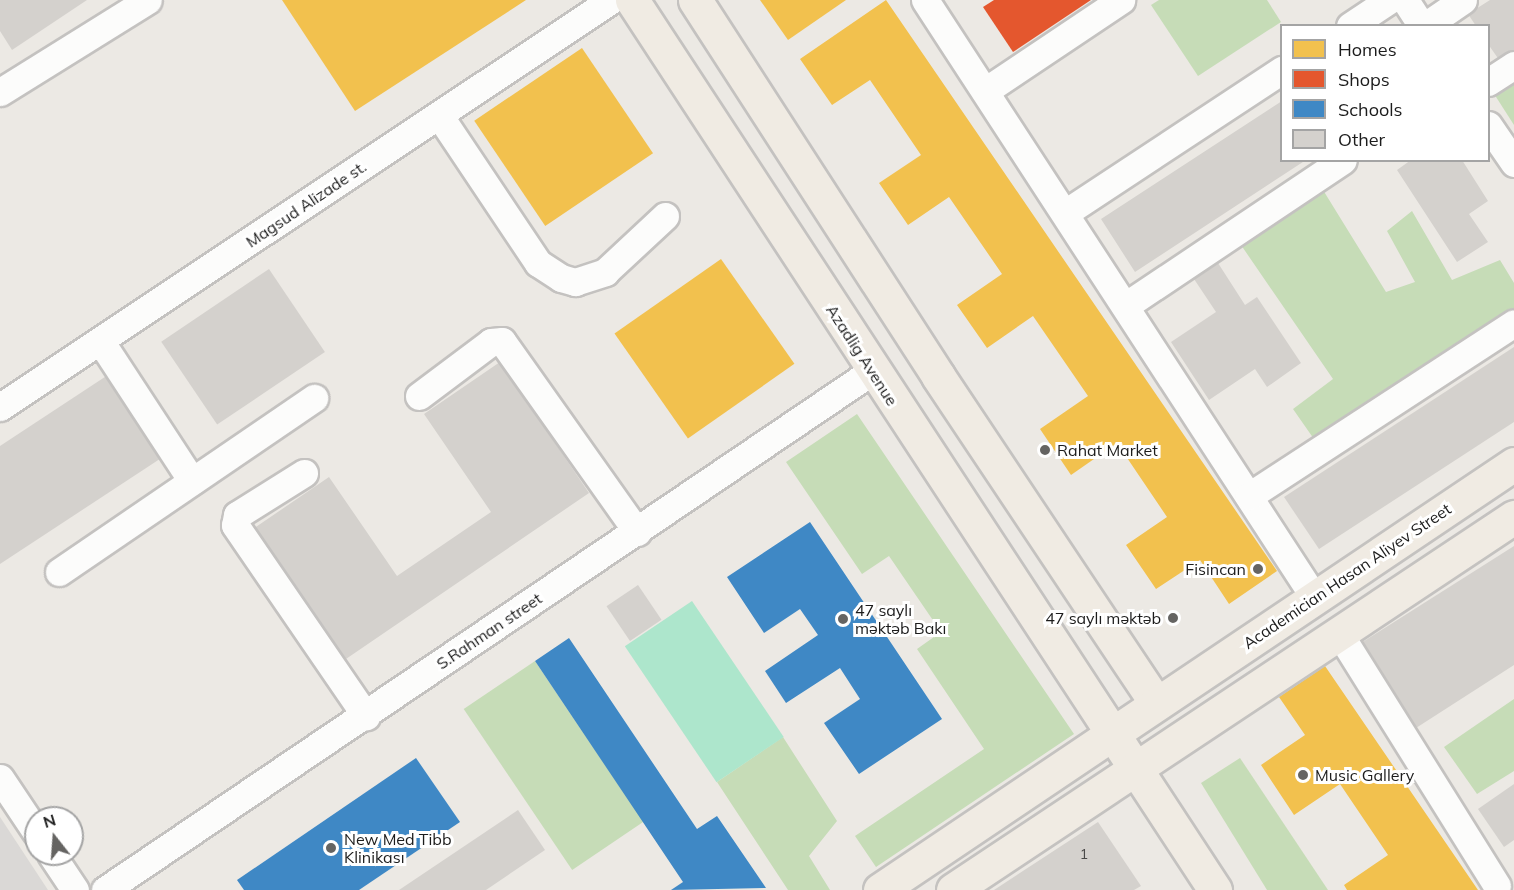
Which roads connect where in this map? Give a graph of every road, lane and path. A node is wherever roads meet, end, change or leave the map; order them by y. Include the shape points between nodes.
1 (147, 0) edge
2 (611, 0) edge
3 (632, 0) edge
4 (695, 0) edge
5 (925, 0) edge
6 (1121, 0) edge
7 (1389, 0) edge
8 (1405, 0) edge
9 (1463, 0) edge
10 (1353, 24) edge
11 (1422, 24) edge
12 (1426, 24) edge
13 (1514, 65) edge
14 (1280, 71) edge
15 (1490, 81) edge
16 (986, 91) junction
17 (0, 92) edge
18 (439, 115) junction
19 (1490, 128) edge
20 (1340, 162) edge
21 (1514, 163) edge
22 (1065, 213) junction
23 (665, 216) dead end
24 (1125, 306) junction
25 (1514, 323) edge
26 (101, 342) junction
27 (873, 371) junction
28 (419, 396) dead end
29 (314, 398) dead end
30 (0, 407) edge
31 (1514, 464) edge
32 (304, 474) dead end
33 (192, 481) junction
34 (1249, 496) junction
35 (1514, 517) edge
36 (637, 532) junction
37 (58, 572) dead end
38 (1314, 597) junction
39 (1339, 633) junction
40 (1159, 690) junction
41 (366, 716) junction
42 (1102, 722) junction
43 (0, 778) edge
44 (1140, 778) junction
45 (24, 814) edge
46 (59, 866) edge
47 (1503, 883) edge
48 (75, 890) edge
49 (105, 890) edge
50 (880, 890) edge
51 (952, 890) edge
52 (1215, 890) edge

1 - 17 street
2 - 18 street, Magsud Alizade st.
3 - 27 main road, Azadlig Avenue
4 - 40 main road via 938,376
5 - 16 street
6 - 16 street
7 - 10 street
8 - 11 street
9 - 12 street
13 - 15 street
14 - 22 street
16 - 22 street
18 - 23 street via 538,263 561,278 575,282 605,273
18 - 26 street, Magsud Alizade st.
19 - 21 street
20 - 24 street
22 - 24 street
24 - 34 street
25 - 34 street
26 - 30 street, Magsud Alizade st.
26 - 33 street
27 - 36 street, S.Rahman street
27 - 42 main road, Azadlig Avenue
28 - 36 street via 490,342 502,340
29 - 33 street
31 - 38 main road, Academician Hasan Aliyev Street
32 - 41 street via 237,515 235,525
33 - 37 street
34 - 38 street
35 - 39 main road
36 - 41 street, S.Rahman street
38 - 40 main road, Academician Hasan Aliyev Street
39 - 44 main road via 1203,724
39 - 47 street
40 - 42 main road, Academician Hasan Aliyev Street
41 - 49 street, S.Rahman street
42 - 44 main road, Azadlig Avenue
42 - 50 main road, Academician Hasan Aliyev Street via 1080,755
43 - 45 street
44 - 51 main road via 1102,790
44 - 52 main road
46 - 48 street

